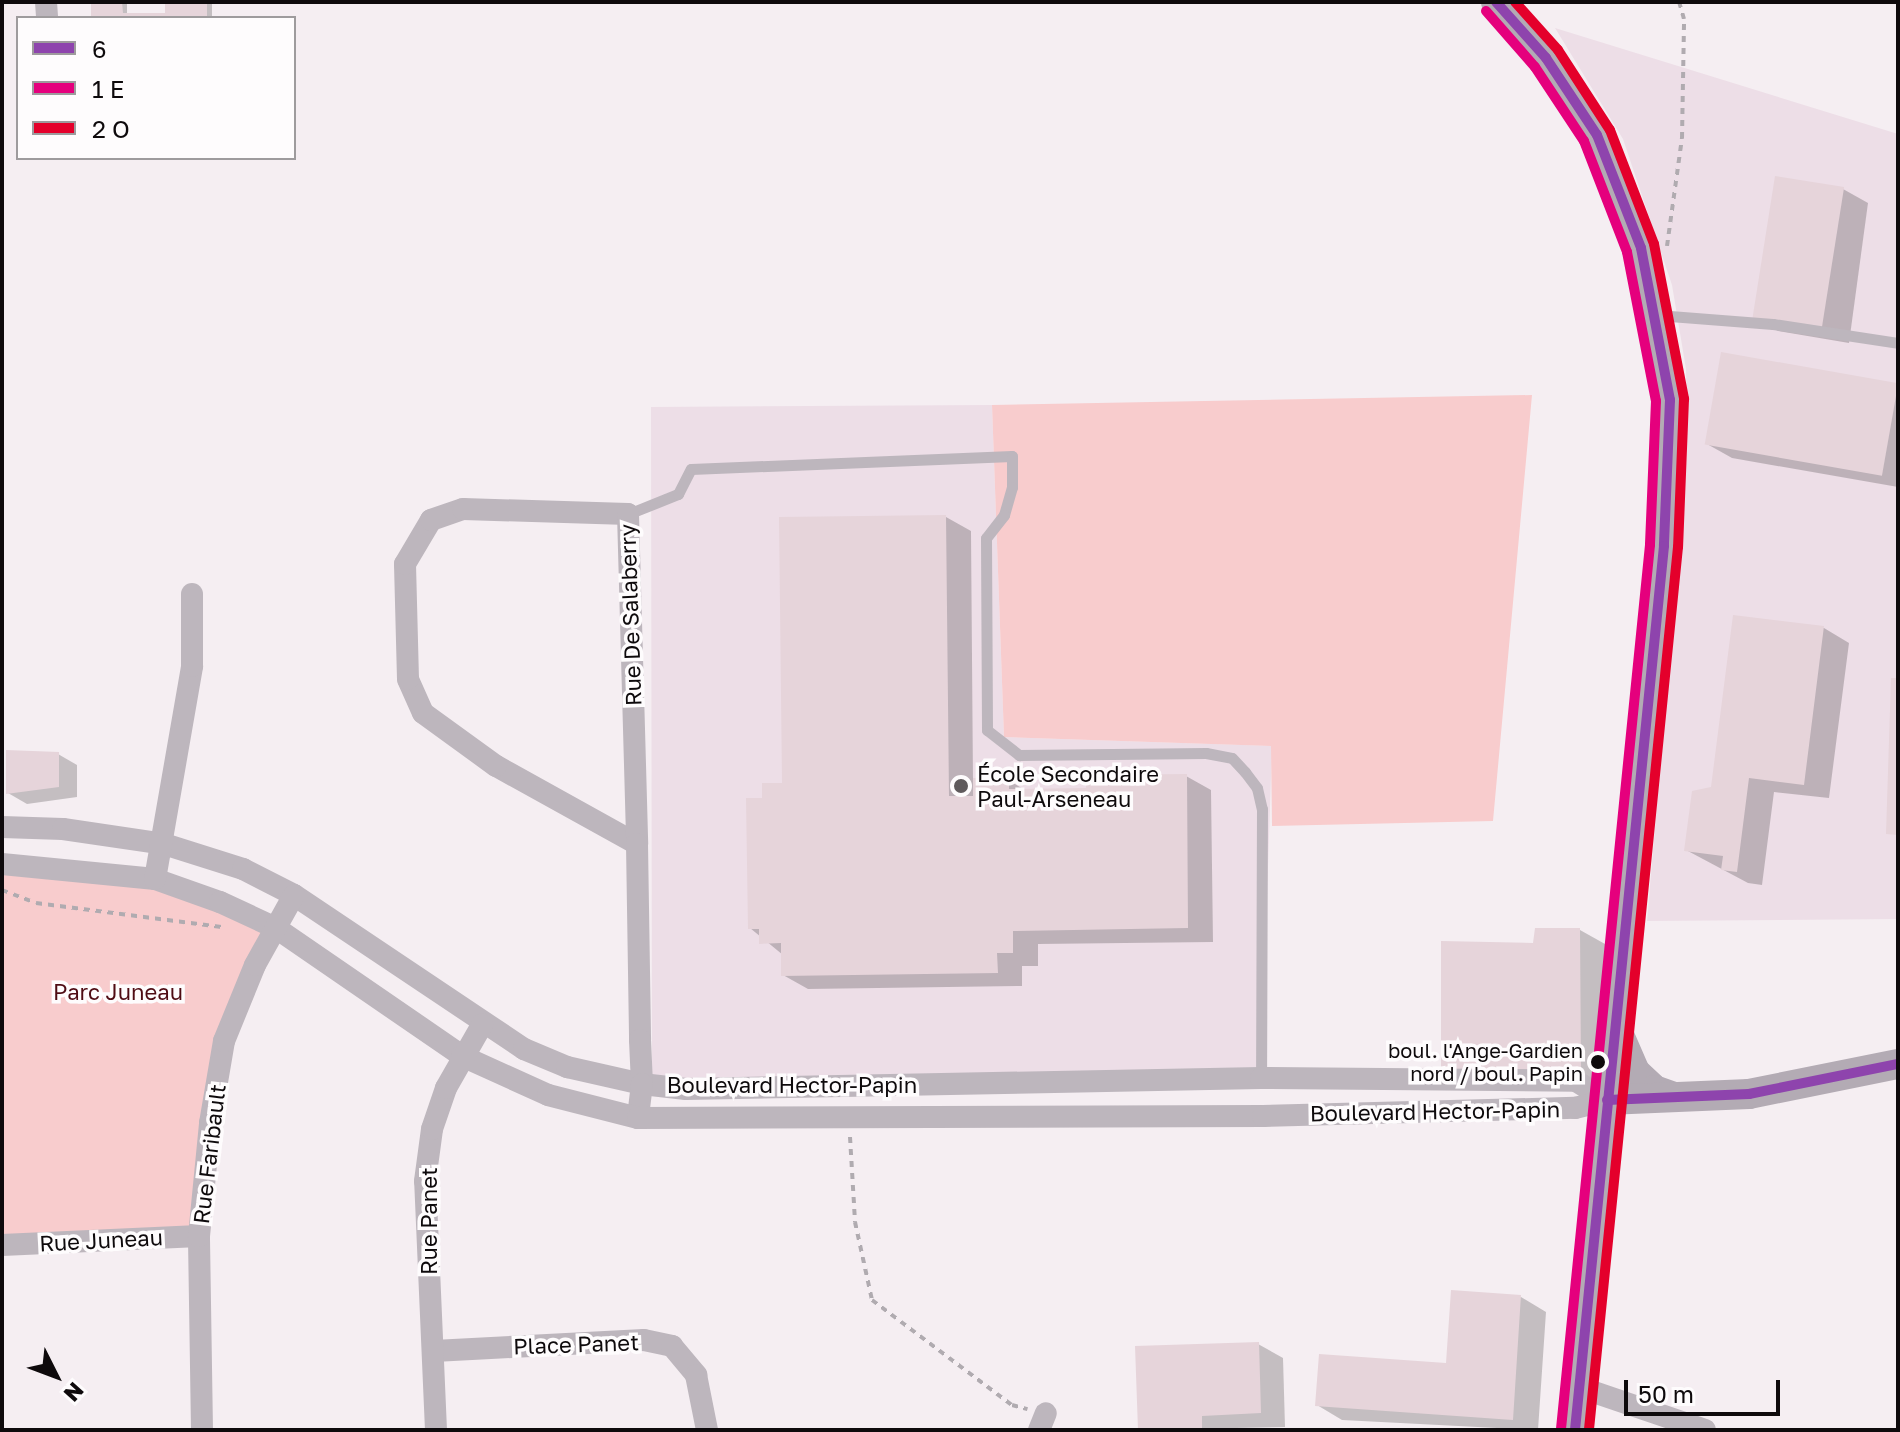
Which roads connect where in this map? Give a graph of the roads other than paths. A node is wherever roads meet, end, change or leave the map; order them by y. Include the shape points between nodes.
1 (1496, 2) edge
2 (1657, 315) junction
3 (1898, 343) edge
4 (628, 514) junction
5 (192, 594) dead end
6 (2, 827) edge
7 (164, 844) junction
8 (637, 844) junction
9 (2, 864) edge
10 (155, 879) junction
11 (294, 895) junction
12 (276, 928) junction
13 (1615, 1023) junction
14 (482, 1025) junction
15 (462, 1056) junction
16 (1898, 1064) edge
17 (1261, 1078) junction
18 (642, 1084) junction
19 (1676, 1098) junction
20 (1607, 1100) junction
21 (1263, 1116) junction
22 (638, 1118) junction
23 (1601, 1155) junction
24 (199, 1236) junction
25 (2, 1245) edge
26 (434, 1351) junction
27 (1579, 1387) junction
28 (202, 1430) edge
29 (436, 1430) edge
30 (707, 1430) edge
31 (1575, 1430) edge
32 (1705, 1430) edge

1 - 2 main road via 1546,58 1597,135 1641,248
2 - 3 lane via 1773,324
2 - 13 main road via 1670,400 1670,465
4 - 8 street, Rue De Salaberry
4 - 8 street, Rue De Salaberry via 463,509 431,520 405,564 404,635 411,694 451,738
4 - 17 lane via 678,494 691,469 1012,456 1012,487 1004,515 986,538 987,730 1019,755 1206,753 1232,758 1245,772 1257,788 1262,809
5 - 7 street via 192,666
6 - 7 street, Boulevard Hector-Papin via 63,829
7 - 10 street
7 - 11 street, Boulevard Hector-Papin via 243,869
8 - 18 street, Rue De Salaberry
9 - 10 street, Boulevard Hector-Papin
10 - 12 street, Boulevard Hector-Papin
11 - 12 street, Rue Faribault
11 - 14 street, Boulevard Hector-Papin
12 - 15 street, Boulevard Hector-Papin
12 - 24 street, Rue Faribault via 224,1041
13 - 19 main road via 1635,1072 1654,1090
13 - 20 main road
14 - 15 street, Rue Panet
14 - 18 street, Boulevard Hector-Papin via 567,1067
15 - 22 street, Boulevard Hector-Papin via 548,1095
15 - 26 street, Rue Panet via 432,1129 425,1181
16 - 19 main road, Boulevard Hector-Papin via 1749,1094
17 - 18 street, Boulevard Hector-Papin via 686,1089
17 - 20 street, Boulevard Hector-Papin via 1576,1081
17 - 21 street
18 - 22 street, Rue De Salaberry
19 - 20 main road, Boulevard Hector-Papin
19 - 23 main road via 1624,1123
20 - 21 street, Boulevard Hector-Papin via 1575,1108
20 - 23 main road
21 - 22 street, Boulevard Hector-Papin
23 - 27 main road
24 - 25 street, Rue Juneau
24 - 28 street, Rue Faribault
26 - 29 street, Rue Panet
26 - 30 street, Place Panet via 644,1340 672,1346 696,1375
27 - 31 main road
27 - 32 street

